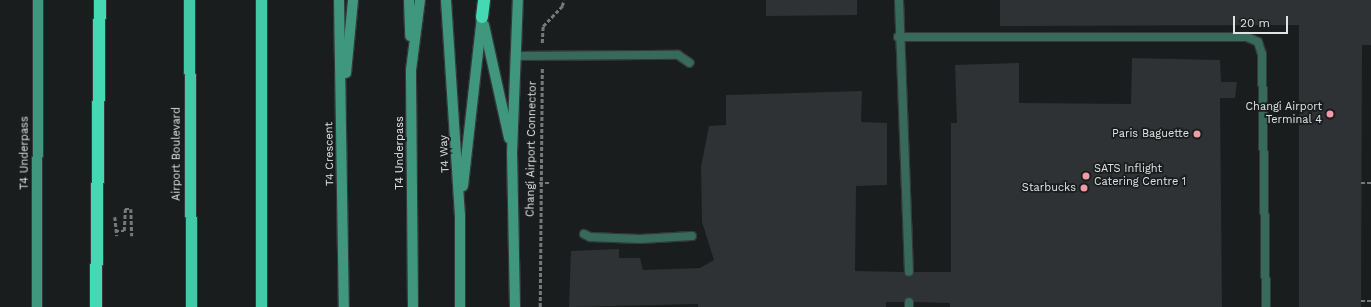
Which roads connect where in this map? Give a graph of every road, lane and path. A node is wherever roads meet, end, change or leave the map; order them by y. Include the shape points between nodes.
1 (38, 0) edge
2 (100, 0) edge
3 (190, 0) edge
4 (261, 0) edge
5 (339, 0) edge
6 (353, 0) edge
7 (409, 0) edge
8 (420, 0) edge
9 (446, 0) edge
10 (484, 0) edge
11 (518, 0) edge
12 (564, 0) edge
13 (899, 0) edge
14 (482, 17) junction
15 (898, 37) junction
16 (515, 56) junction
17 (542, 56) junction
18 (690, 64) dead end
19 (411, 70) junction
20 (341, 117) junction
21 (512, 153) junction
22 (539, 183) junction
23 (1361, 183) dead end
24 (1371, 183) edge
25 (551, 184) dead end
26 (460, 215) junction
27 (115, 217) dead end
28 (115, 231) dead end
29 (584, 234) dead end
30 (117, 236) dead end
31 (132, 236) dead end
32 (692, 236) dead end
33 (909, 272) dead end
34 (1361, 301) dead end
35 (1371, 301) edge
36 (37, 307) edge
37 (96, 307) edge
38 (191, 307) edge
39 (260, 307) edge
40 (344, 307) edge
41 (413, 307) edge
42 (460, 307) edge
43 (515, 307) edge
44 (540, 307) edge
45 (1266, 307) edge

1 - 36 main road, T4 Underpass
2 - 37 highway
3 - 38 highway, Airport Boulevard
4 - 39 highway
5 - 20 main road, T4 Crescent
6 - 20 main road
7 - 19 main road
8 - 19 main road, T4 Underpass
9 - 26 main road, T4 Way
10 - 14 highway
11 - 16 main road
12 - 17 path, Changi Airport Connector via 562,6 543,26
13 - 15 lane
14 - 21 main road
14 - 26 main road
15 - 33 lane
15 - 45 lane via 1247,36 1258,42 1262,54
16 - 17 lane
16 - 21 main road
17 - 18 lane via 678,55
17 - 22 path, Changi Airport Connector
19 - 41 main road, T4 Underpass
20 - 40 main road, T4 Crescent
21 - 43 main road
22 - 25 path
22 - 44 path, Changi Airport Connector
23 - 24 path
26 - 42 main road, T4 Way
27 - 30 path, bridge
28 - 31 path via 124,231 125,209 131,209
29 - 32 lane via 590,238
34 - 35 path

